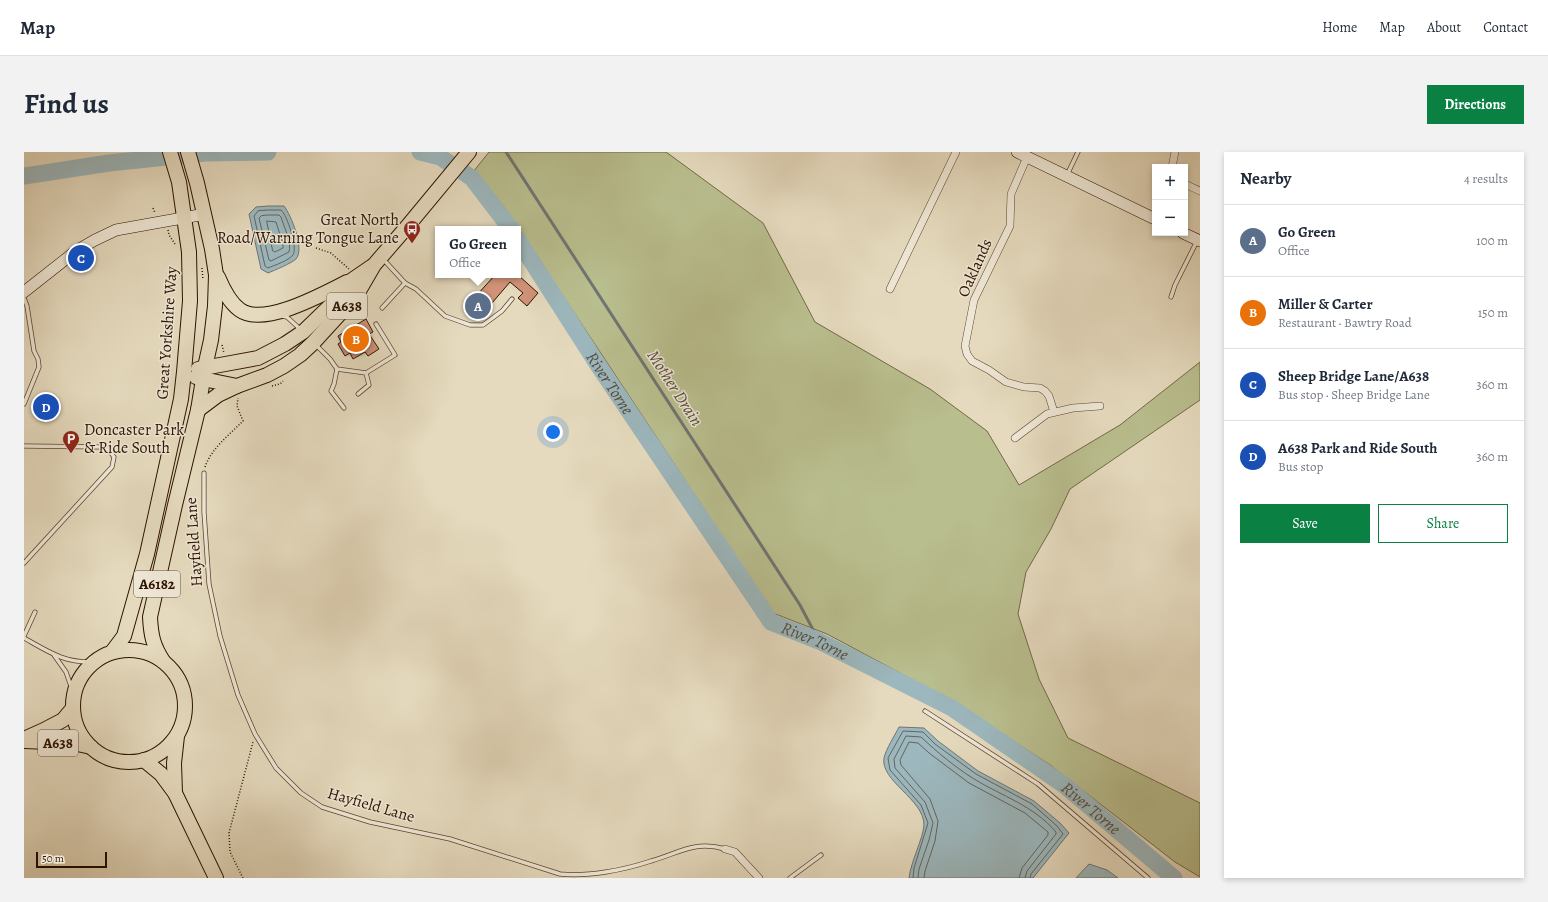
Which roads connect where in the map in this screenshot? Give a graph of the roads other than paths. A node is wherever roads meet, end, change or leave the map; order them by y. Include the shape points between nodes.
1 (170, 152) edge
2 (188, 152) edge
3 (956, 152) edge
4 (1078, 152) edge
5 (1175, 152) edge
6 (467, 154) edge
7 (1022, 154) edge
8 (1173, 164) edge
9 (1067, 176) junction
10 (1188, 185) edge
11 (1200, 191) edge
12 (205, 214) junction
13 (184, 217) junction
14 (1152, 218) edge
15 (1188, 235) edge
16 (1199, 240) edge
17 (378, 261) junction
18 (216, 275) junction
19 (354, 279) junction
20 (405, 283) junction
21 (890, 289) dead end
22 (24, 292) edge
23 (1171, 297) dead end
24 (24, 298) edge
25 (512, 299) dead end
26 (382, 308) dead end
27 (275, 314) junction
28 (376, 324) dead end
29 (303, 332) junction
30 (313, 343) junction
31 (337, 369) junction
32 (184, 372) junction
33 (204, 373) junction
34 (366, 373) junction
35 (238, 390) junction
36 (358, 394) dead end
37 (24, 404) edge
38 (1100, 406) dead end
39 (344, 408) dead end
40 (198, 410) junction
41 (1054, 412) junction
42 (1015, 438) dead end
43 (24, 446) edge
44 (204, 472) road end
45 (24, 563) edge
46 (35, 612) dead end
47 (24, 637) edge
48 (112, 652) junction
49 (54, 655) junction
50 (163, 661) junction
51 (94, 662) junction
52 (74, 701) junction
53 (925, 711) dead end
54 (177, 736) junction
55 (24, 740) edge
56 (91, 747) junction
57 (144, 760) junction
58 (175, 794) junction
59 (725, 849) joint
60 (821, 856) dead end
61 (216, 878) edge
62 (759, 878) edge
63 (790, 878) edge
64 (1148, 878) edge

1 - 13 highway, Great Yorkshire Way / A6182 via 179,182
2 - 12 highway, A6182
3 - 21 street
4 - 9 lane
5 - 8 street
6 - 17 highway, A638
7 - 9 main road
7 - 41 street, Oaklands via 1011,194 1010,226 974,300 965,346 972,361 1006,382 1045,391
9 - 14 main road
10 - 11 street
12 - 13 main road
12 - 18 highway, A6182
13 - 22 main road via 116,230 76,251
13 - 32 highway, Great Yorkshire Way / A6182 via 189,252 190,301
15 - 16 main road
16 - 23 lane
17 - 19 highway, A638
17 - 20 lane
17 - 30 highway, A638 via 356,296
18 - 27 highway via 232,303 241,311 250,315
18 - 33 highway, A6182 via 212,334
19 - 27 highway
19 - 29 highway, A638
20 - 25 lane via 416,289 445,316 470,325 483,325 502,312
20 - 26 lane
24 - 37 lane via 34,351 38,358 38,367
27 - 29 lane via 295,323
28 - 34 lane via 395,355
29 - 30 lane
29 - 33 highway, A638 via 258,358
30 - 31 lane
30 - 35 highway, A638 via 284,366
31 - 34 lane
31 - 39 lane via 331,391
32 - 33 highway, A638
32 - 48 highway, Great Yorkshire Way / A6182 via 181,399 147,554 124,636
33 - 35 highway, A638
33 - 40 highway, A6182
34 - 36 lane via 369,385
35 - 40 highway, A638 via 218,395
38 - 41 street
40 - 50 highway, A6182 via 150,617 150,634
41 - 42 street via 1047,414
43 - 45 lane via 103,447 114,457 112,467
44 - 59 lane, Hayfield Lane via 209,584 220,636 238,695 255,734 276,768 301,793 322,807 345,815 450,839 560,874 575,876 651,861 693,846 715,846
46 - 47 lane
47 - 49 lane
48 - 50 highway via 139,650
48 - 51 highway
49 - 51 lane via 81,662
49 - 52 lane via 66,672
50 - 54 highway via 179,679 185,702 185,714
51 - 52 highway via 78,682
52 - 55 highway, A638 via 63,720
52 - 56 highway via 75,722
53 - 64 lane via 1038,784
54 - 57 highway via 168,747
54 - 58 highway via 174,763
55 - 56 highway, A638 via 73,743
56 - 57 highway via 110,759 121,762
57 - 58 highway via 161,774
58 - 61 highway
59 - 62 street, Hayfield Lane via 735,852
60 - 63 lane

